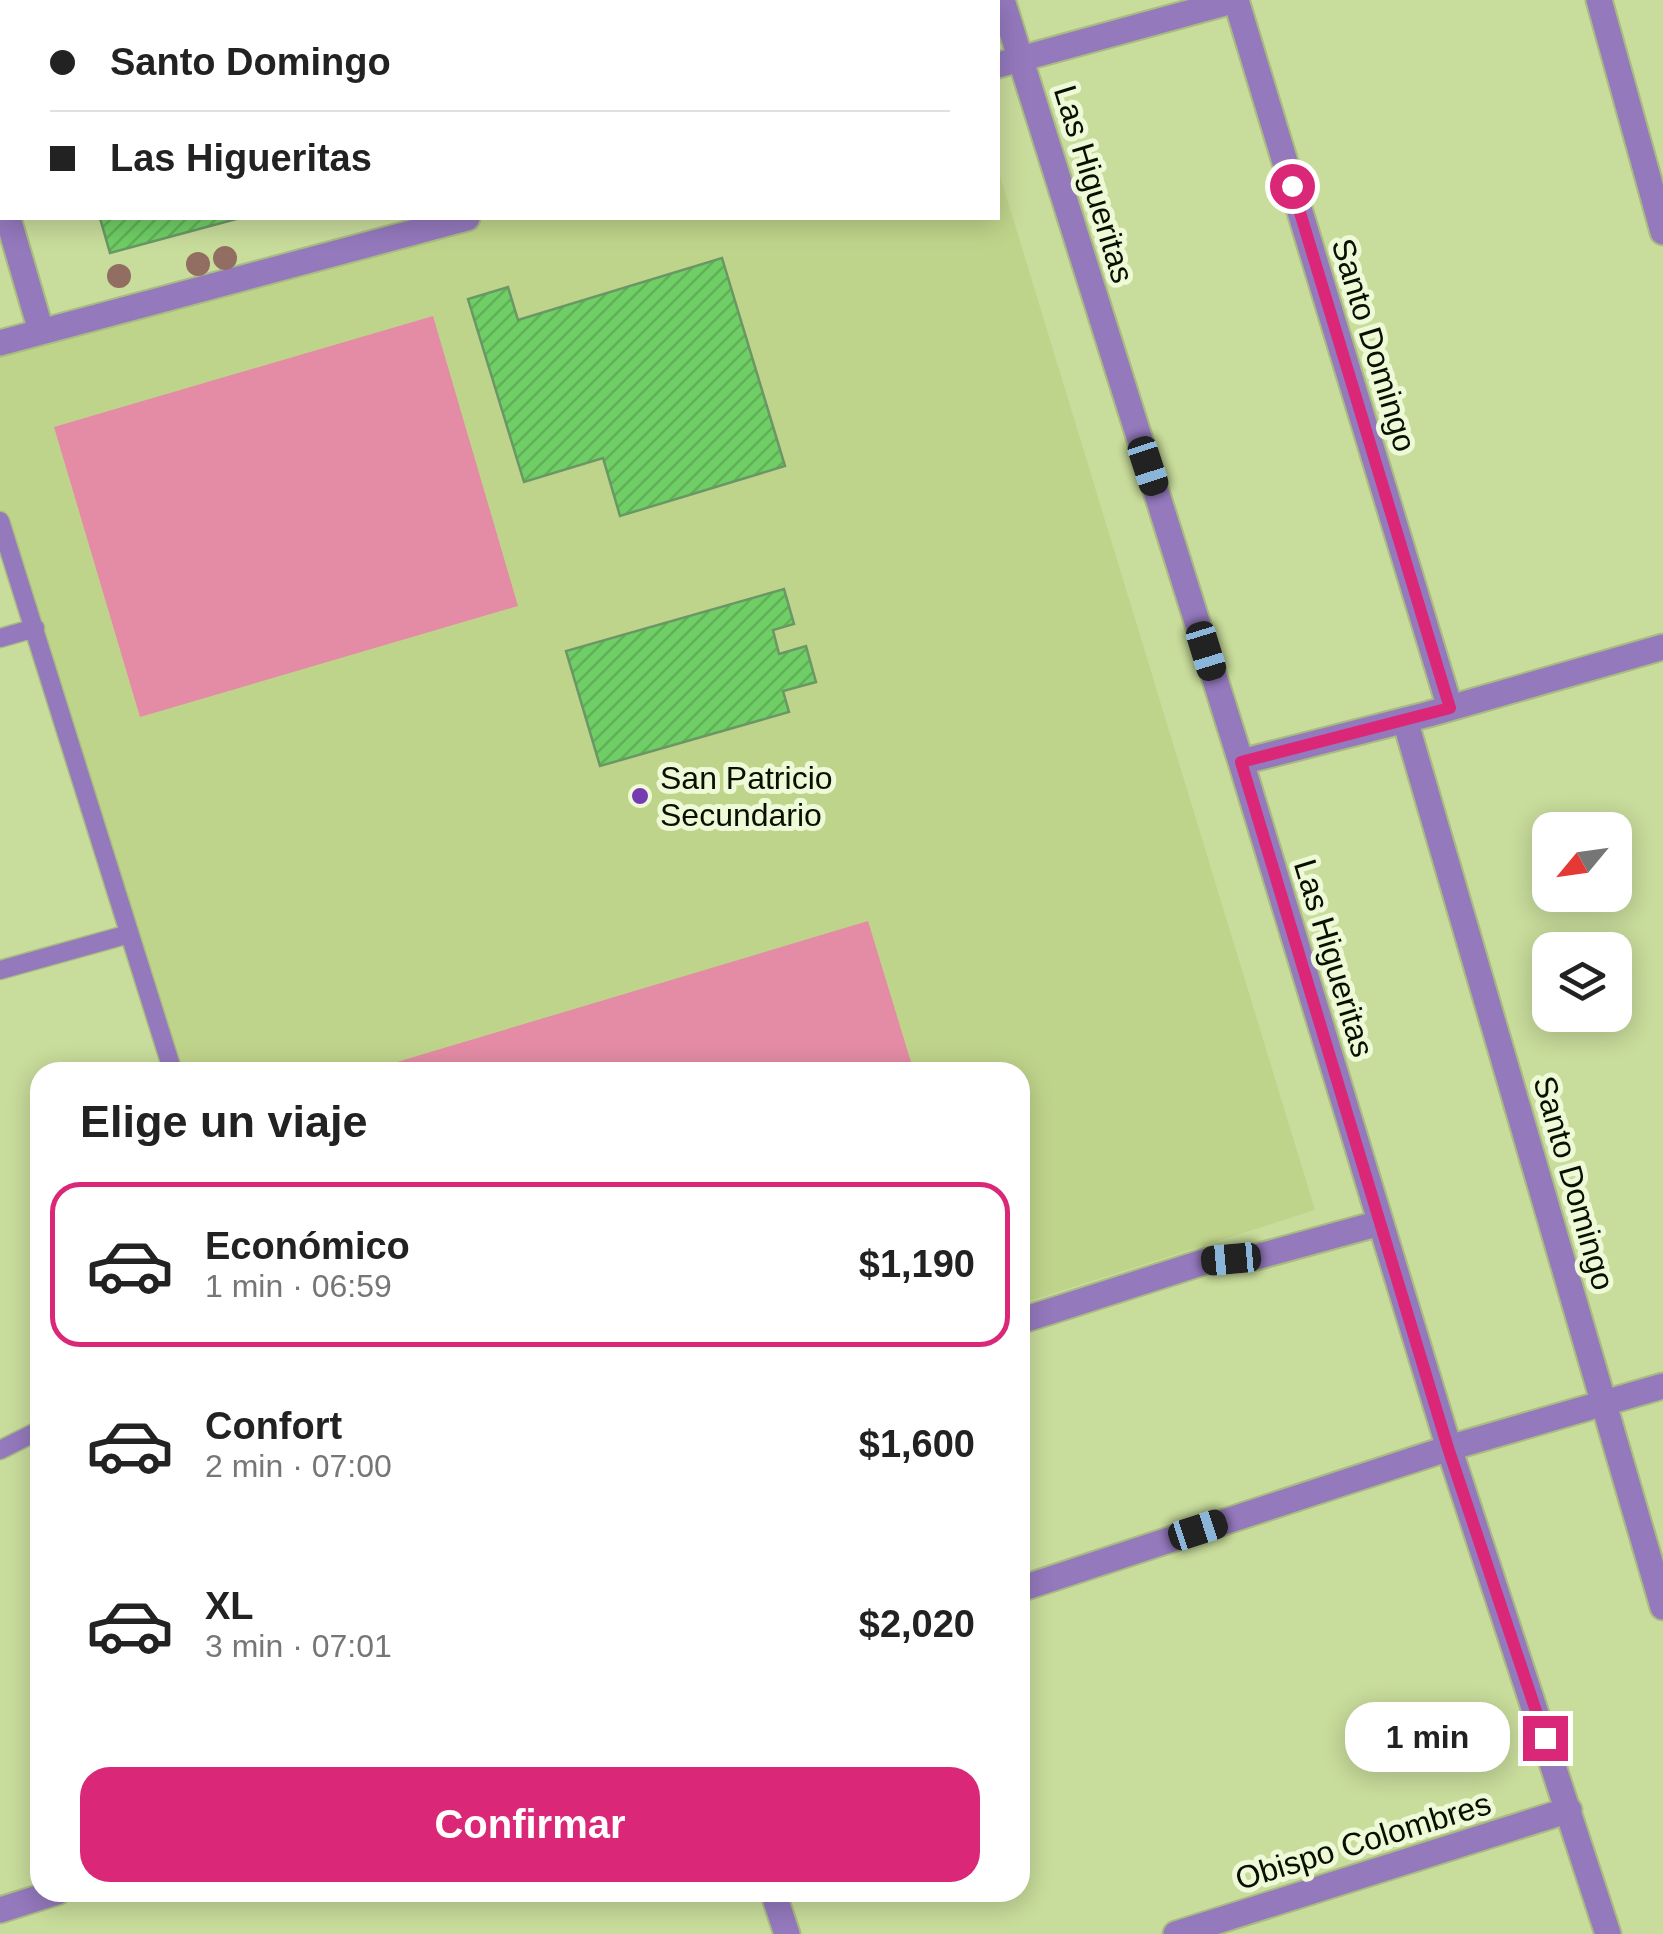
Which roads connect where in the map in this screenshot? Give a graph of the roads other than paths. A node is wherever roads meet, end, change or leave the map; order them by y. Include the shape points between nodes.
1 (1002, 0) edge
2 (1236, 0) edge
3 (1599, 0) edge
4 (1009, 62) edge
5 (9, 220) edge
6 (459, 220) edge
7 (1663, 232) edge
8 (41, 331) junction
9 (0, 343) edge
10 (0, 522) edge
11 (35, 628) junction
12 (0, 638) edge
13 (1663, 646) edge
14 (1450, 708) junction
15 (1405, 720) junction
16 (1241, 762) junction
17 (129, 934) junction
18 (0, 970) edge
19 (170, 1062) edge
20 (1380, 1223) junction
21 (1030, 1319) edge
22 (1663, 1386) edge
23 (1605, 1403) junction
24 (30, 1435) edge
25 (1448, 1448) junction
26 (0, 1450) edge
27 (1030, 1586) edge
28 (1663, 1607) edge
29 (1569, 1810) junction
30 (30, 1901) edge
31 (776, 1902) edge
32 (0, 1910) edge
33 (787, 1934) edge
34 (1176, 1934) edge
35 (1608, 1934) edge

1 - 4 street, Las Higueritas
2 - 4 street
2 - 14 street, Santo Domingo
3 - 7 street
4 - 16 street, Las Higueritas
5 - 8 street
6 - 8 street
8 - 9 street
10 - 11 lane
11 - 12 lane
11 - 17 lane
13 - 14 street
14 - 15 street
15 - 16 street
15 - 23 street, Santo Domingo
16 - 20 street, Las Higueritas
17 - 18 lane
17 - 19 lane
20 - 21 street via 1256,1257 1207,1261
20 - 25 street, Las Higueritas
22 - 23 street
23 - 25 street
23 - 28 street, Santo Domingo
24 - 26 lane
25 - 27 street
25 - 29 street, Las Higueritas
29 - 34 street, Obispo Colombres
29 - 35 street, Las Higueritas
30 - 32 street
31 - 33 street

